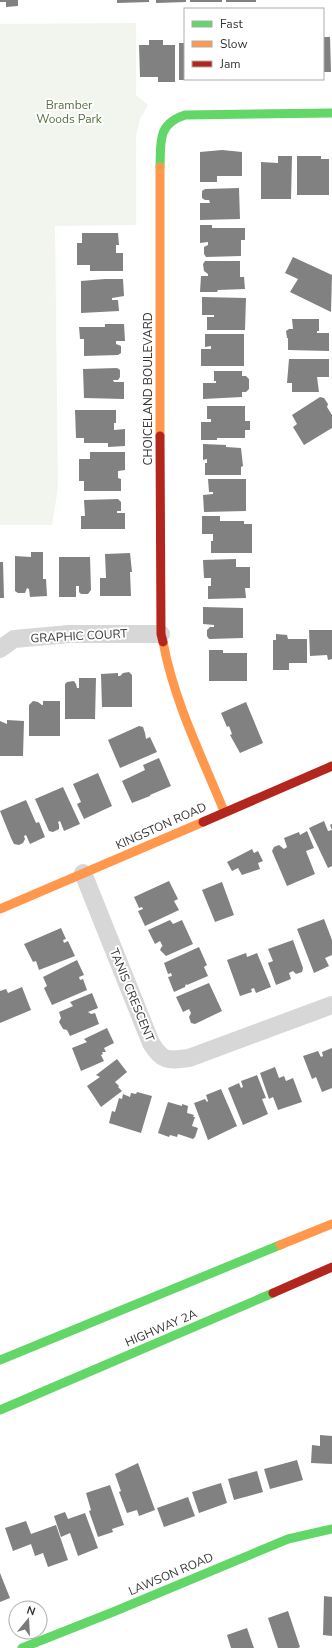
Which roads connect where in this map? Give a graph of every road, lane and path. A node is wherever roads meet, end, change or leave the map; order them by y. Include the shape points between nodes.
1 (332, 113) edge
2 (161, 634) junction
3 (0, 649) edge
4 (332, 766) edge
5 (224, 811) junction
6 (83, 873) junction
7 (0, 909) edge
8 (332, 1005) edge
9 (332, 1224) edge
10 (332, 1267) edge
11 (0, 1360) edge
12 (0, 1410) edge
13 (332, 1529) edge
14 (22, 1648) edge

1 - 2 main road, CHOICELAND BOULEVARD via 185,115 168,123 163,134 160,173
2 - 3 street, GRAPHIC COURT via 69,634 14,639
2 - 5 main road, CHOICELAND BOULEVARD via 177,698
4 - 5 main road, KINGSTON ROAD
5 - 6 main road, KINGSTON ROAD
6 - 7 main road, KINGSTON ROAD
6 - 8 street, TANIS CRESCENT via 150,1043 159,1056 173,1061 189,1058
9 - 11 main road
10 - 12 main road, HIGHWAY 2A
13 - 14 main road, LAWSON ROAD via 288,1538

